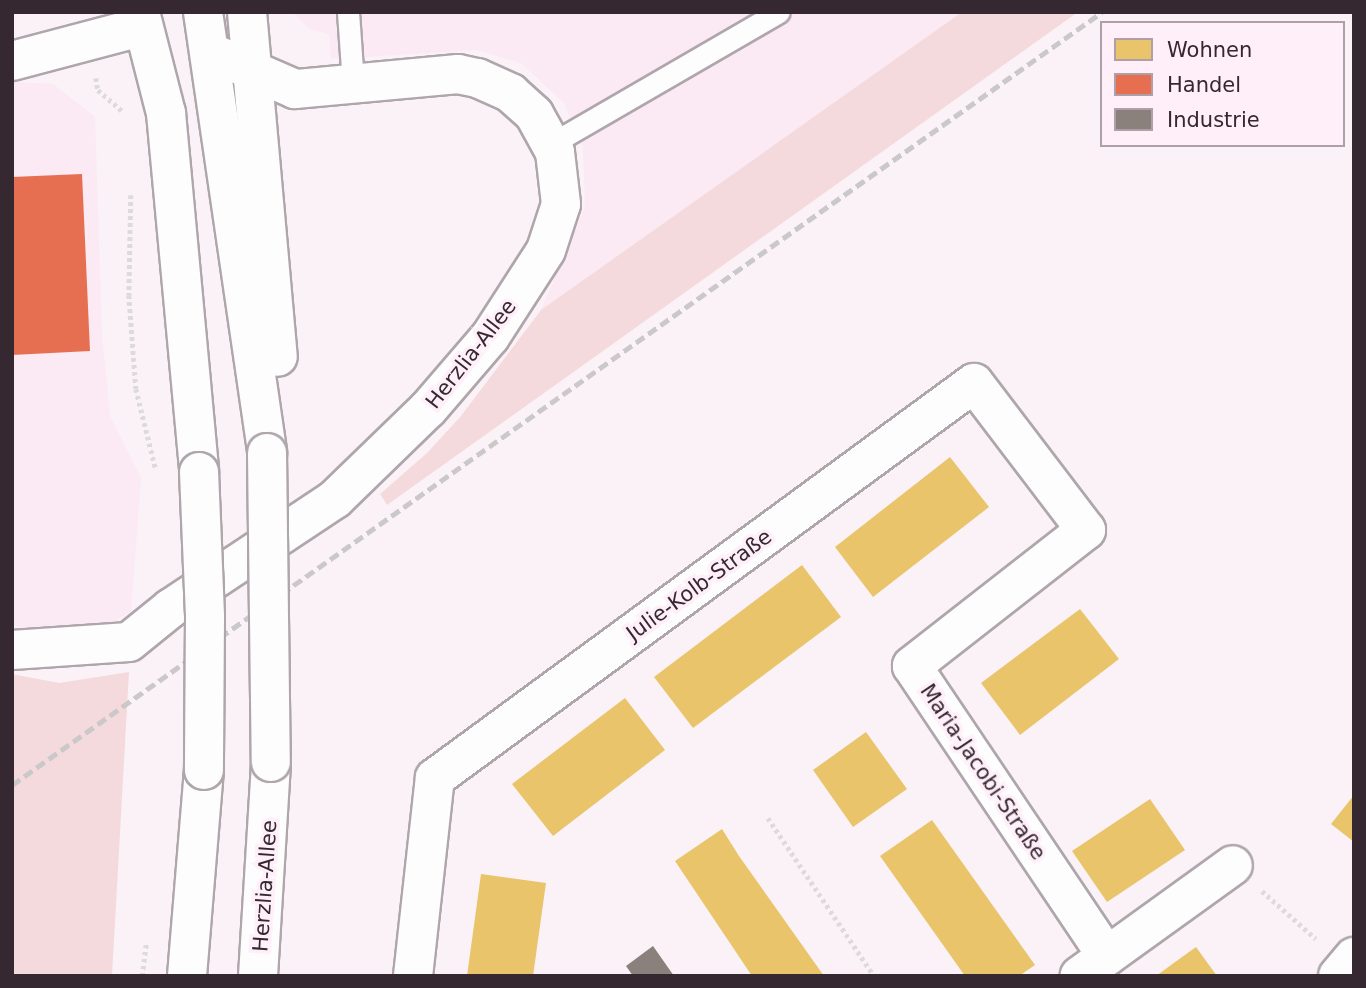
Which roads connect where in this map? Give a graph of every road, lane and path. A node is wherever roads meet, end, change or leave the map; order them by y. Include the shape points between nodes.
1 (203, 12) edge
2 (247, 12) edge
3 (348, 12) edge
4 (779, 12) edge
5 (140, 20) edge
6 (90, 42) junction
7 (210, 52) junction
8 (12, 61) edge
9 (251, 72) junction
10 (353, 84) junction
11 (125, 119) dead end
12 (551, 144) junction
13 (132, 184) dead end
14 (267, 453) junction
15 (159, 479) dead end
16 (1086, 530) joint
17 (12, 650) edge
18 (768, 818) dead end
19 (1233, 865) joint
20 (1093, 966) edge
21 (1348, 967) edge
22 (187, 976) edge
23 (258, 976) edge
24 (413, 976) edge
25 (874, 976) edge

1 - 7 street, Herzlia-Allee
2 - 9 street
3 - 10 lane
4 - 12 lane
5 - 6 street
5 - 22 street, bridge via 166,113 199,472 205,617 204,770
6 - 8 street
6 - 11 path via 98,90
7 - 9 street, Herzlia-Allee
7 - 14 street, Herzlia-Allee
9 - 10 street, Herzlia-Allee via 295,89
9 - 14 street via 278,358
10 - 12 street, Herzlia-Allee via 458,74 477,78 511,93 534,114
12 - 17 street, Herzlia-Allee via 561,204 546,250 481,347 428,410 335,499 171,608 129,642
13 - 15 path via 129,295 136,389
14 - 23 street, Herzlia-Allee, bridge via 271,762
16 - 20 street, Maria-Jacobi-Straße via 912,666
16 - 24 street, Julie-Kolb-Straße via 974,383 435,778
18 - 25 path
19 - 20 street, Maria-Jacobi-Straße
19 - 21 path

